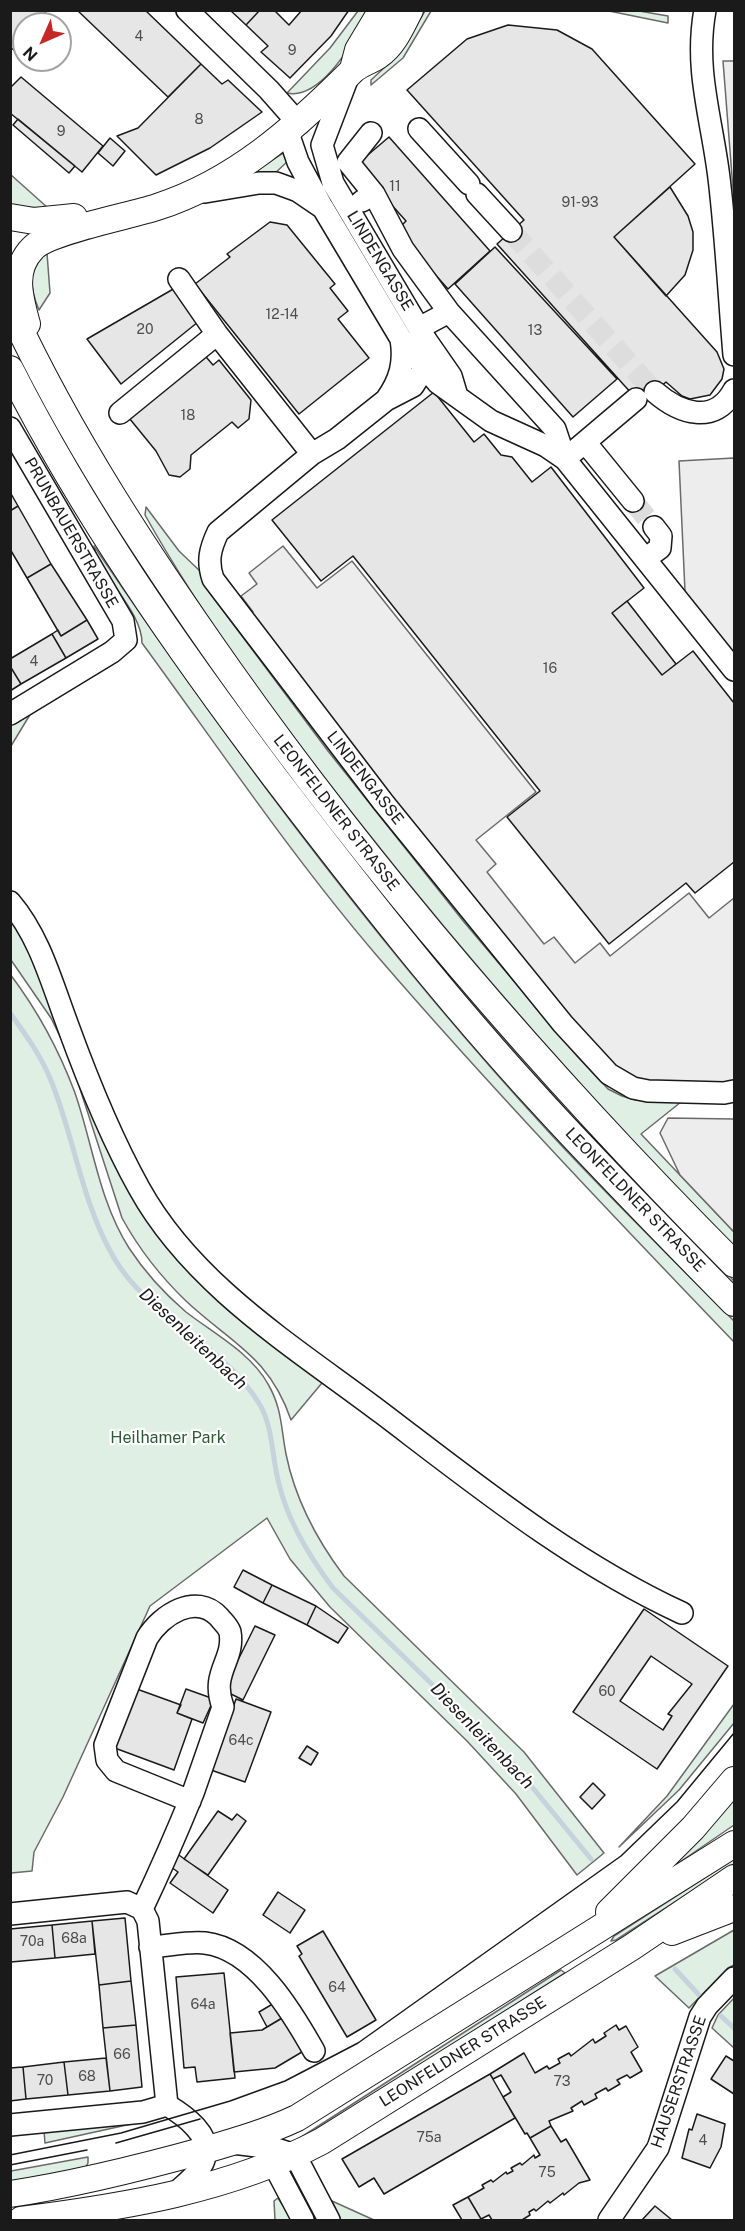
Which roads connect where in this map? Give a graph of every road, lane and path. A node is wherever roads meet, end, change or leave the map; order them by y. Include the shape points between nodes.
1 (187, 10) edge
2 (382, 10) edge
3 (410, 10) edge
4 (705, 10) edge
5 (351, 72) junction
6 (293, 128) junction
7 (420, 129) dead end
8 (371, 133) dead end
9 (333, 183) junction
10 (374, 194) junction
11 (186, 196) junction
12 (323, 208) junction
13 (348, 209) junction
14 (10, 217) edge
15 (119, 217) junction
16 (511, 231) tunnel mouth
17 (179, 279) dead end
18 (10, 308) edge
19 (448, 312) junction
20 (217, 334) junction
21 (423, 334) junction
22 (401, 339) junction
23 (735, 355) edge
24 (425, 367) junction
25 (10, 369) edge
26 (41, 374) junction
27 (735, 390) edge
28 (457, 396) junction
29 (386, 400) junction
30 (120, 413) dead end
31 (10, 428) edge
32 (585, 442) junction
33 (312, 453) junction
34 (565, 459) junction
35 (633, 501) tunnel mouth
36 (654, 527) tunnel mouth
37 (645, 560) junction
38 (735, 670) edge
39 (10, 714) edge
40 (10, 902) edge
41 (735, 1091) edge
42 (735, 1264) edge
43 (735, 1303) edge
44 (682, 1613) dead end
45 (735, 1780) edge
46 (190, 1801) junction
47 (735, 1844) edge
48 (735, 1878) edge
49 (735, 1908) edge
50 (142, 1909) junction
51 (10, 1914) edge
52 (590, 1933) junction
53 (150, 1947) junction
54 (632, 1947) junction
55 (735, 1978) edge
56 (314, 2051) dead end
57 (167, 2105) junction
58 (286, 2123) junction
59 (10, 2125) edge
60 (218, 2146) junction
61 (281, 2156) junction
62 (176, 2193) junction
63 (10, 2194) edge
64 (21, 2220) edge
65 (303, 2220) edge
66 (329, 2220) edge
67 (609, 2220) edge

1 - 6 street, LINDENGASSE via 269,90
2 - 5 main road via 358,50
3 - 5 main road via 386,50
4 - 23 street via 700,62 719,177
5 - 6 main road
5 - 9 street, LINDENGASSE via 322,145
6 - 9 street, LINDENGASSE
6 - 11 main road via 247,162
6 - 12 street, LINDENGASSE via 298,162
7 - 16 street
8 - 10 street via 348,162
9 - 13 street, LINDENGASSE
10 - 13 street
10 - 19 street via 403,249
11 - 12 street, LINDENGASSE via 276,183 298,191
11 - 15 main road
12 - 22 street, LINDENGASSE
13 - 21 street, LINDENGASSE
14 - 15 main road via 34,221
15 - 26 main road via 40,241 23,262 18,291
17 - 20 street
18 - 26 main road, LEONFELDNER STRASSE
19 - 21 street
19 - 34 street via 555,429
20 - 30 street
20 - 33 street
21 - 24 street
21 - 28 street, LINDENGASSE via 451,376
22 - 24 street, LINDENGASSE
22 - 29 street, LINDENGASSE via 404,357
24 - 28 street, LINDENGASSE via 438,383
24 - 29 street, LINDENGASSE via 413,386
25 - 43 main road, LEONFELDNER STRASSE via 115,554 331,851 410,951 539,1100
26 - 42 main road, LEONFELDNER STRASSE via 134,532 261,716 329,805 528,1045 638,1166
27 - 32 street via 720,406 699,413 681,411 645,396
28 - 34 street, LINDENGASSE via 491,421
29 - 33 street, LINDENGASSE via 337,439
31 - 39 street, PRUNBAUERSTRASSE via 123,621 126,639 112,652
32 - 34 street
32 - 35 street
33 - 41 street, LINDENGASSE via 218,532 209,566 224,596 443,876 563,1024 609,1074 633,1088 648,1091
34 - 37 street, LINDENGASSE
36 - 37 street via 661,536 660,548
37 - 38 street, LINDENGASSE
40 - 44 street via 39,949 90,1086 129,1169 158,1218 199,1267 244,1309 507,1508 597,1570
45 - 52 main road
46 - 46 street via 223,1707 218,1694 219,1680 231,1646 229,1628 213,1610 197,1606 179,1609 156,1623 105,1745 107,1760 116,1771
46 - 50 street
47 - 52 main road, LEONFELDNER STRASSE
48 - 54 main road, LEONFELDNER STRASSE
49 - 54 main road
50 - 51 street via 127,1902
50 - 53 street
52 - 58 main road, LEONFELDNER STRASSE
53 - 56 street via 206,1943 248,1964 273,1988
53 - 57 street
54 - 61 main road, LEONFELDNER STRASSE via 332,2135
55 - 67 street, HAUSERSTRASSE via 700,2017 658,2148
57 - 59 street via 143,2112
57 - 60 street
58 - 60 main road, LEONFELDNER STRASSE
58 - 61 street
60 - 61 street
60 - 62 street
60 - 63 main road, LEONFELDNER STRASSE via 105,2177
61 - 62 main road, LEONFELDNER STRASSE
61 - 65 street
61 - 66 street
62 - 64 main road, LEONFELDNER STRASSE

